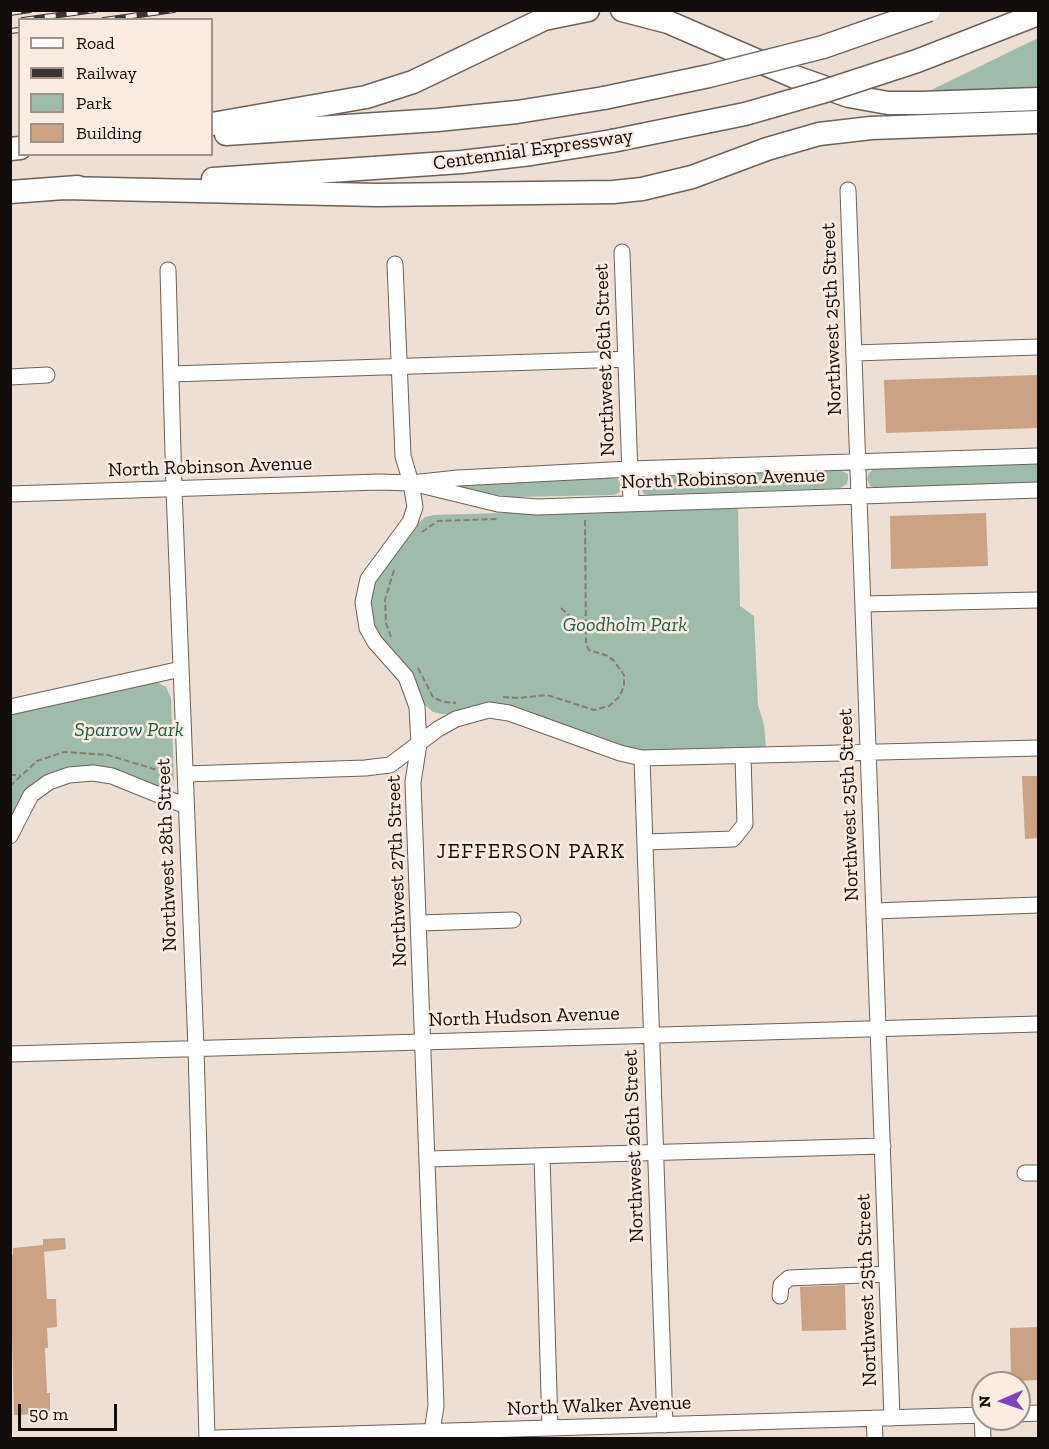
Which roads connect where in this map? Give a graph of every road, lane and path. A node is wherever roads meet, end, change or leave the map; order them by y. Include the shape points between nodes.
1 (588, 10) edge
2 (622, 10) edge
3 (929, 10) edge
4 (1038, 14) edge
5 (1038, 99) edge
6 (1038, 122) edge
7 (213, 124) edge
8 (213, 135) edge
9 (64, 188) junction
10 (848, 190) dead end
11 (10, 192) edge
12 (622, 252) dead end
13 (395, 264) dead end
14 (168, 270) dead end
15 (1038, 347) edge
16 (854, 353) junction
17 (626, 360) junction
18 (399, 366) junction
19 (171, 374) junction
20 (47, 375) dead end
21 (10, 377) edge
22 (1038, 456) edge
23 (858, 462) junction
24 (630, 469) junction
25 (411, 483) junction
26 (174, 489) junction
27 (1038, 490) edge
28 (10, 494) edge
29 (859, 496) junction
30 (631, 502) junction
31 (505, 519) dead end
32 (585, 522) dead end
33 (415, 538) dead end
34 (396, 565) dead end
35 (1038, 600) edge
36 (863, 604) junction
37 (561, 608) dead end
38 (586, 624) junction
39 (606, 624) dead end
40 (392, 639) dead end
41 (415, 664) dead end
42 (181, 669) junction
43 (499, 696) dead end
44 (463, 702) dead end
45 (10, 707) edge
46 (419, 744) junction
47 (1038, 748) edge
48 (868, 752) junction
49 (743, 756) junction
50 (642, 758) junction
51 (184, 774) junction
52 (22, 775) dead end
53 (10, 776) edge
54 (186, 806) junction
55 (10, 836) edge
56 (645, 842) junction
57 (1038, 905) edge
58 (874, 911) junction
59 (513, 920) dead end
60 (419, 923) junction
61 (1038, 1023) edge
62 (878, 1028) junction
63 (651, 1035) junction
64 (424, 1041) junction
65 (196, 1048) junction
66 (10, 1054) edge
67 (883, 1146) junction
68 (655, 1152) junction
69 (542, 1156) junction
70 (428, 1159) junction
71 (887, 1274) junction
72 (780, 1296) dead end
73 (971, 1415) edge
74 (874, 1418) junction
75 (892, 1418) junction
76 (550, 1428) junction
77 (656, 1430) edge
78 (432, 1435) edge
79 (319, 1437) edge
80 (207, 1438) edge
81 (216, 1438) edge
82 (875, 1438) edge

1 - 7 highway via 544,19 424,77 366,97
2 - 5 highway via 668,22 849,96 921,104
3 - 8 highway, Centennial Expressway, bridge via 823,46 604,98 437,120
4 - 9 highway, Centennial Expressway, bridge via 917,61 822,92 745,114 612,141 461,162
6 - 9 highway via 871,128 819,134 692,177 613,192 377,195
9 - 11 highway, Centennial Expressway
10 - 16 street, Northwest 25th Street
12 - 17 street, Northwest 26th Street
13 - 18 street, Northwest 27th Street
14 - 19 street, Northwest 28th Street
15 - 16 street
16 - 23 street, Northwest 25th Street
17 - 18 street
17 - 24 street, Northwest 26th Street
18 - 19 street
18 - 25 street, Northwest 27th Street via 403,456
19 - 26 street, Northwest 28th Street
20 - 21 street
22 - 23 street, North Robinson Avenue
23 - 24 street, North Robinson Avenue
23 - 29 street, Northwest 25th Street
24 - 25 street, North Robinson Avenue
24 - 30 street, Northwest 26th Street
25 - 26 street, North Robinson Avenue
25 - 30 street, North Robinson Avenue via 498,504
25 - 46 street, Northwest 27th Street via 415,507 412,518 368,579 363,602 371,636 401,669 412,690
26 - 28 street, North Robinson Avenue
26 - 42 street, Northwest 28th Street
27 - 29 street, North Robinson Avenue
29 - 30 street, North Robinson Avenue
29 - 36 street, Northwest 25th Street
31 - 33 path via 438,522
32 - 38 path
34 - 40 path via 385,600 386,623
35 - 36 street
36 - 48 street, Northwest 25th Street
37 - 38 path via 573,621
38 - 39 path
38 - 43 path via 589,650 608,656 624,675 624,687 609,706 594,710 547,695
41 - 44 path via 434,697 448,703
42 - 45 street
42 - 51 street, Northwest 28th Street
46 - 50 street via 456,719 489,710 509,713
46 - 51 street via 395,763 381,767
46 - 60 street, Northwest 27th Street via 413,782
47 - 48 street
48 - 49 street
48 - 58 street, Northwest 25th Street
49 - 50 street
49 - 56 street via 745,824 733,839
50 - 56 street, Northwest 26th Street
51 - 54 street, Northwest 28th Street
52 - 53 path
54 - 55 street via 112,776 69,775 49,782 31,795
54 - 65 street, Northwest 28th Street
56 - 63 street, Northwest 26th Street
57 - 58 street
58 - 62 street, Northwest 25th Street
59 - 60 street
60 - 64 street, Northwest 27th Street
61 - 62 street, North Hudson Avenue
62 - 63 street, North Hudson Avenue
62 - 67 street, Northwest 25th Street
63 - 64 street, North Hudson Avenue
63 - 68 street, Northwest 26th Street
64 - 65 street, North Hudson Avenue
64 - 70 street, Northwest 27th Street
65 - 66 street, North Hudson Avenue
65 - 80 street, Northwest 28th Street
67 - 68 street
67 - 71 street, Northwest 25th Street
68 - 69 street
68 - 77 street, Northwest 26th Street
69 - 70 street
69 - 76 street
70 - 78 street, Northwest 27th Street via 436,1406
71 - 72 street via 789,1278 781,1285
71 - 75 street, Northwest 25th Street
73 - 75 street, North Walker Avenue
74 - 75 street, North Walker Avenue
74 - 77 street, North Walker Avenue
74 - 82 street
76 - 77 street, North Walker Avenue
76 - 78 street, North Walker Avenue
78 - 79 street, North Walker Avenue
79 - 81 street, North Walker Avenue

